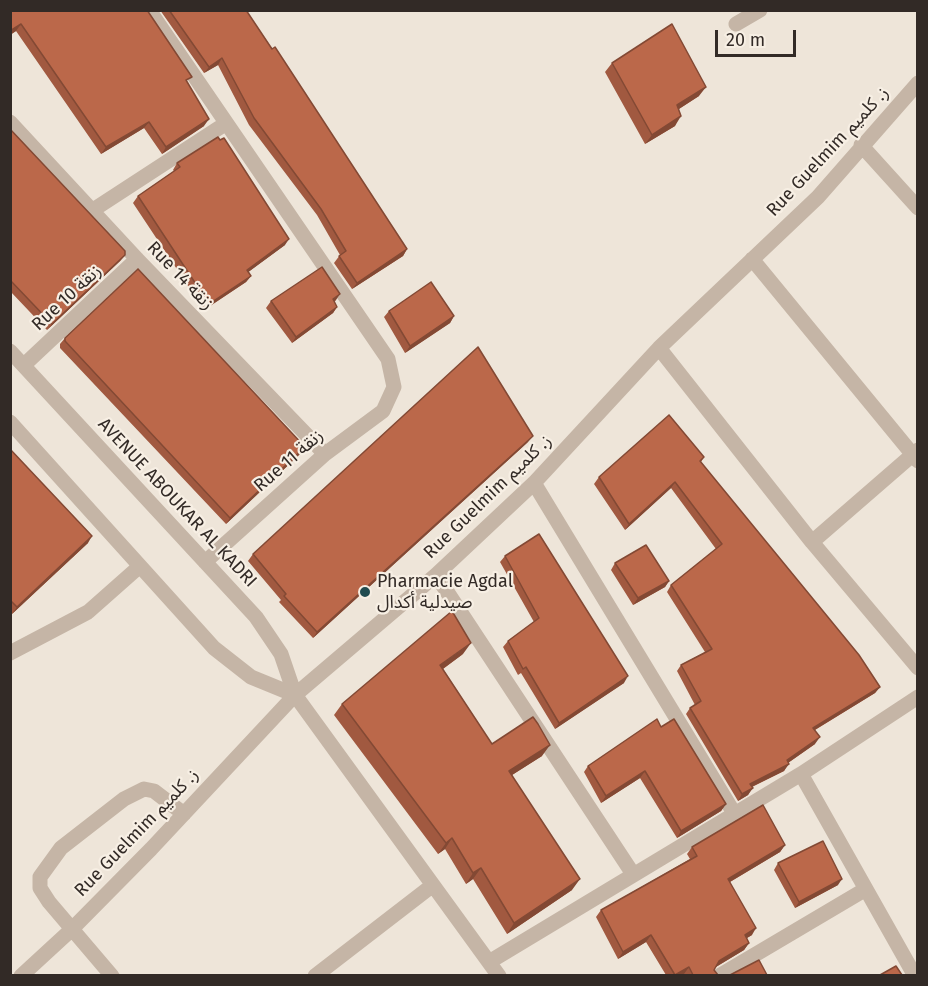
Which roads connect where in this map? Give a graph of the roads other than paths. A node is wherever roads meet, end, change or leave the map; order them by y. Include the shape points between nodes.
1 (149, 10) edge
2 (760, 10) edge
3 (736, 24) dead end
4 (918, 83) edge
5 (10, 122) edge
6 (225, 124) junction
7 (861, 145) junction
8 (918, 208) edge
9 (93, 210) junction
10 (136, 259) junction
11 (752, 259) junction
12 (659, 348) junction
13 (10, 351) edge
14 (24, 365) junction
15 (10, 422) edge
16 (325, 454) junction
17 (916, 455) edge
18 (534, 483) junction
19 (812, 542) junction
20 (205, 562) junction
21 (140, 566) junction
22 (436, 575) junction
23 (10, 653) edge
24 (918, 668) edge
25 (295, 695) junction
26 (918, 698) edge
27 (801, 774) junction
28 (734, 813) junction
29 (184, 814) junction
30 (633, 874) junction
31 (433, 885) junction
32 (866, 889) junction
33 (71, 930) junction
34 (489, 962) junction
35 (21, 975) edge
36 (112, 975) edge
37 (315, 975) edge
38 (499, 975) edge
39 (719, 975) edge
40 (915, 975) edge

1 - 6 street
2 - 3 street
4 - 7 street, Rue Guelmim ز. كلميم
5 - 9 street, Rue 14 زنقة
6 - 9 street
6 - 16 street, Rue 11 زنقة via 388,359 394,387 383,411
7 - 8 street
7 - 11 street, Rue Guelmim ز. كلميم via 818,197
9 - 10 street, Rue 14 زنقة
10 - 14 street, Rue 10 زنقة
10 - 16 street, Rue 14 زنقة
11 - 12 street, Rue Guelmim ز. كلميم
11 - 17 street
12 - 18 street, Rue Guelmim ز. كلميم
12 - 19 street
13 - 14 street, AVENUE ABOUKAR AL KADRI
14 - 20 street, AVENUE ABOUKAR AL KADRI
15 - 21 street
16 - 20 street, Rue 11 زنقة
17 - 19 street
18 - 22 street, Rue Guelmim ز. كلميم
18 - 28 street
19 - 24 street
20 - 25 street, AVENUE ABOUKAR AL KADRI via 269,634 281,654
21 - 23 street via 88,612
21 - 25 street via 231,664 272,688
22 - 25 street, Rue Guelmim ز. كلميم
22 - 30 street
25 - 29 street, Rue Guelmim ز. كلميم
25 - 31 street, AVENUE ABOUKAR AL KADRI
26 - 27 street
27 - 28 street
27 - 32 street
28 - 30 street
29 - 33 street, Rue Guelmim ز. كلميم
29 - 33 street via 154,791 144,789 124,799 61,848 39,882
30 - 34 street
31 - 34 street, AVENUE ABOUKAR AL KADRI
31 - 37 street
32 - 39 street
32 - 40 street
33 - 35 street, Rue Guelmim ز. كلميم
33 - 36 street
34 - 38 street, AVENUE ABOUKAR AL KADRI

